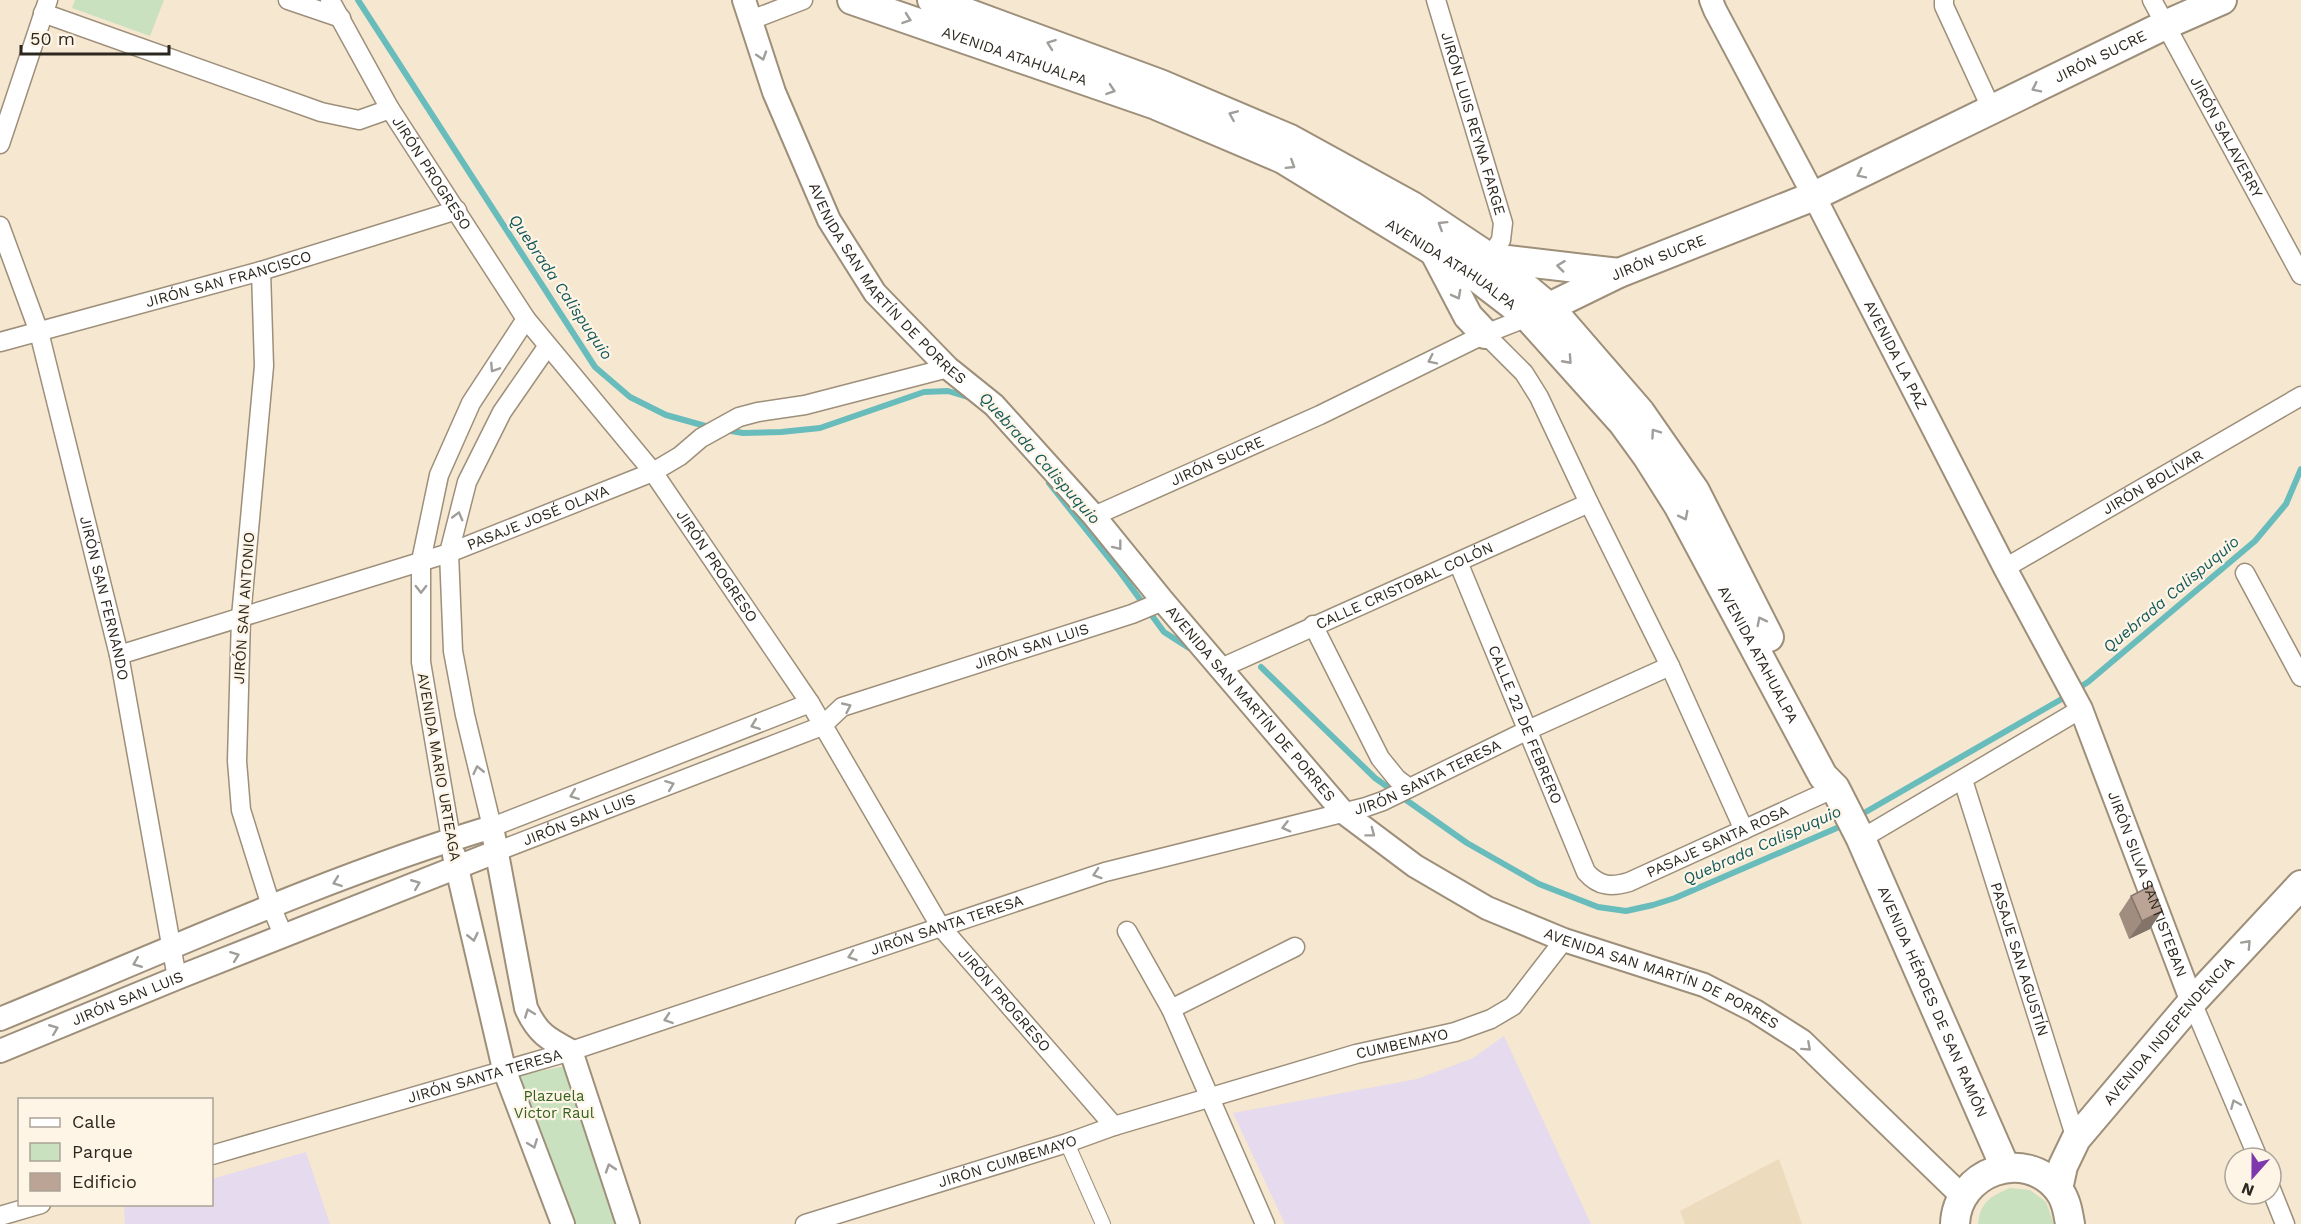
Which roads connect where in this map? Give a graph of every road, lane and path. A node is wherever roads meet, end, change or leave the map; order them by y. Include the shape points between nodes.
1 (288, 0) edge
2 (330, 0) edge
3 (803, 0) edge
4 (852, 0) edge
5 (932, 0) edge
6 (1436, 0) edge
7 (1711, 0) edge
8 (1944, 0) edge
9 (2152, 0) edge
10 (2222, 0) edge
11 (46, 6) edge
12 (748, 10) edge
13 (341, 18) junction
14 (2165, 25) junction
15 (390, 109) junction
16 (1992, 110) junction
17 (0, 144) edge
18 (1814, 196) junction
19 (457, 210) junction
20 (0, 226) edge
21 (1435, 253) junction
22 (1483, 267) junction
23 (261, 271) junction
24 (1619, 273) junction
25 (2301, 275) edge
26 (1539, 312) junction
27 (526, 319) junction
28 (39, 332) junction
29 (1485, 334) junction
30 (0, 342) edge
31 (547, 347) junction
32 (948, 368) junction
33 (2301, 396) edge
34 (653, 472) junction
35 (1588, 503) junction
36 (1094, 516) junction
37 (449, 553) junction
38 (421, 561) junction
39 (1458, 562) junction
40 (2005, 568) junction
41 (2245, 573) dead end
42 (1159, 603) junction
43 (241, 616) junction
44 (1313, 626) junction
45 (119, 655) junction
46 (1670, 666) junction
47 (1221, 668) junction
48 (2301, 677) edge
49 (810, 704) junction
50 (2080, 707) junction
51 (822, 726) junction
52 (1528, 730) junction
53 (1964, 780) junction
54 (1408, 788) junction
55 (1343, 812) junction
56 (1850, 818) junction
57 (492, 827) junction
58 (1744, 830) junction
59 (451, 839) junction
60 (498, 851) junction
61 (456, 868) junction
62 (1597, 882) joint
63 (2301, 885) edge
64 (270, 906) junction
65 (940, 926) junction
66 (1127, 931) dead end
67 (284, 937) junction
68 (1564, 940) junction
69 (1294, 947) dead end
70 (172, 949) junction
71 (177, 978) junction
72 (2192, 1002) junction
73 (1171, 1009) junction
74 (0, 1019) edge
75 (0, 1051) edge
76 (571, 1052) junction
77 (504, 1069) junction
78 (1209, 1097) junction
79 (1114, 1126) junction
80 (2076, 1139) junction
81 (1067, 1143) junction
82 (2253, 1146) edge
83 (213, 1155) edge
84 (2005, 1167) junction
85 (2058, 1189) junction
86 (1962, 1196) junction
87 (34, 1206) edge
88 (2278, 1206) edge
89 (0, 1216) edge
90 (563, 1224) edge
91 (628, 1224) edge
92 (805, 1224) edge
93 (1103, 1224) edge
94 (1266, 1224) edge
95 (1955, 1224) edge
96 (2070, 1224) edge
97 (2286, 1224) edge

1 - 13 street
2 - 13 street, JIRÓN PROGRESO
3 - 12 street
4 -> 21 main road, AVENIDA ATAHUALPA via 1155,105 1272,155
22 -> 5 main road, AVENIDA ATAHUALPA via 1412,206 1290,139 1160,84
6 - 22 street, JIRÓN LUIS REYNA FARGE via 1503,223 1501,240
7 - 18 street, AVENIDA LA PAZ
8 - 16 street
9 - 14 street, JIRÓN SALAVERRY
10 - 14 main road, JIRÓN SUCRE
11 - 15 street via 321,112 359,120
11 - 17 street
12 -> 32 street, AVENIDA SAN MARTÍN DE PORRES via 774,92 830,220 875,293
13 - 15 street, JIRÓN PROGRESO
14 -> 16 main road, JIRÓN SUCRE
14 - 25 street, JIRÓN SALAVERRY
15 - 19 street, JIRÓN PROGRESO
16 -> 18 main road, JIRÓN SUCRE
18 - 24 main road, JIRÓN SUCRE
18 - 40 street, AVENIDA LA PAZ
19 - 23 street, JIRÓN SAN FRANCISCO
19 - 27 street, JIRÓN PROGRESO
20 - 28 street, JIRÓN SAN FERNANDO
21 - 22 main road, AVENIDA ATAHUALPA
21 -> 29 main road via 1468,316
24 -> 22 main road
22 - 26 main road, AVENIDA ATAHUALPA
23 - 28 street, JIRÓN SAN FRANCISCO
23 - 43 street, JIRÓN SAN ANTONIO via 264,366
24 - 26 main road, JIRÓN SUCRE
26 - 29 street, JIRÓN SUCRE
26 - 56 main road, AVENIDA ATAHUALPA via 1647,456 1678,505 1823,776
27 - 31 street, JIRÓN PROGRESO
27 -> 38 street, AVENIDA MARIO URTEAGA via 471,403 439,475
28 - 30 street, JIRÓN SAN FRANCISCO
28 - 45 street, JIRÓN SAN FERNANDO
29 - 35 street via 1524,373 1539,397
29 -> 36 street, JIRÓN SUCRE via 1320,415
31 - 34 street, JIRÓN PROGRESO
37 -> 31 street via 467,482 502,412
32 - 34 street, PASAJE JOSÉ OLAYA via 729,422
32 - 36 street, AVENIDA SAN MARTÍN DE PORRES via 994,405
33 - 40 street, JIRÓN BOLÍVAR
34 - 37 street, PASAJE JOSÉ OLAYA
34 - 49 street, JIRÓN PROGRESO
35 - 39 street, CALLE CRISTOBAL COLÓN
35 - 46 street
36 -> 42 street, AVENIDA SAN MARTÍN DE PORRES
37 - 38 street, PASAJE JOSÉ OLAYA
57 -> 37 street via 453,651
38 - 43 street, PASAJE JOSÉ OLAYA
38 -> 59 street, AVENIDA MARIO URTEAGA via 421,662
39 - 44 street, CALLE CRISTOBAL COLÓN
39 - 52 street, CALLE 22 DE FEBRERO
40 - 50 street, AVENIDA LA PAZ
41 - 48 street
42 - 47 street, AVENIDA SAN MARTÍN DE PORRES
51 -> 42 street, JIRÓN SAN LUIS via 842,708
43 - 45 street, PASAJE JOSÉ OLAYA
43 - 64 street, JIRÓN SAN ANTONIO via 237,761 241,810
44 - 47 street, CALLE CRISTOBAL COLÓN
44 - 54 street via 1380,758
45 - 70 street, JIRÓN SAN FERNANDO
46 - 52 street, JIRÓN SANTA TERESA
46 - 58 street
47 - 55 street, AVENIDA SAN MARTÍN DE PORRES
49 - 51 street, JIRÓN PROGRESO
49 -> 57 street, JIRÓN SAN LUIS
50 - 53 street, PASAJE SANTA ROSA
50 - 72 street, JIRÓN SILVA SANTISTEBAN
60 -> 51 street, JIRÓN SAN LUIS
51 - 65 street, JIRÓN PROGRESO
52 - 54 street, JIRÓN SANTA TERESA
52 - 62 street, CALLE 22 DE FEBRERO via 1586,872
53 - 56 street, PASAJE SANTA ROSA
53 - 80 street, PASAJE SAN AGUSTÍN
54 - 55 street, JIRÓN SANTA TERESA via 1383,801
55 -> 65 street, JIRÓN SANTA TERESA via 1105,872
55 -> 68 street, AVENIDA SAN MARTÍN DE PORRES via 1415,866 1487,908
56 - 58 street, PASAJE SANTA ROSA
56 - 84 main road, AVENIDA HÉROES DE SAN RAMÓN
57 - 59 street, JIRÓN SAN LUIS
57 - 60 street
58 - 62 street, PASAJE SANTA ROSA via 1629,882 1615,886
59 - 61 street, AVENIDA MARIO URTEAGA
59 -> 64 street, JIRÓN SAN LUIS
60 - 61 street, JIRÓN SAN LUIS
76 -> 60 street via 542,1034 526,1008
67 -> 61 street, JIRÓN SAN LUIS
61 -> 77 street, AVENIDA MARIO URTEAGA
72 -> 63 main road, AVENIDA INDEPENDENCIA
64 - 67 street, JIRÓN SAN ANTONIO
64 - 70 street, JIRÓN SAN LUIS
65 -> 76 street, JIRÓN SANTA TERESA
65 - 79 street, JIRÓN PROGRESO
66 - 73 street
71 -> 67 street, JIRÓN SAN LUIS
68 - 78 street, CUMBEMAYO via 1513,1006 1491,1020
68 -> 86 street, AVENIDA SAN MARTÍN DE PORRES via 1704,986 1755,1011 1802,1041
69 - 73 street
70 - 71 street, JIRÓN SAN FERNANDO
70 -> 74 street, JIRÓN SAN LUIS
75 -> 71 street, JIRÓN SAN LUIS
72 - 80 main road, AVENIDA INDEPENDENCIA
82 -> 72 street, JIRÓN SILVA SANTISTEBAN
73 - 78 street
76 - 77 street, JIRÓN SANTA TERESA
91 -> 76 street
77 - 83 street, JIRÓN SANTA TERESA
77 -> 90 street, AVENIDA MARIO URTEAGA
78 - 79 street, JIRÓN CUMBEMAYO
78 - 94 street
79 - 81 street, JIRÓN CUMBEMAYO
80 - 85 main road, AVENIDA INDEPENDENCIA via 2063,1166
81 - 92 street, JIRÓN CUMBEMAYO
81 - 93 street
84 - 85 main road via 2032,1171
84 - 86 main road via 1985,1174
85 - 96 main road via 2068,1207
86 - 95 main road
87 - 89 street
88 - 97 street

